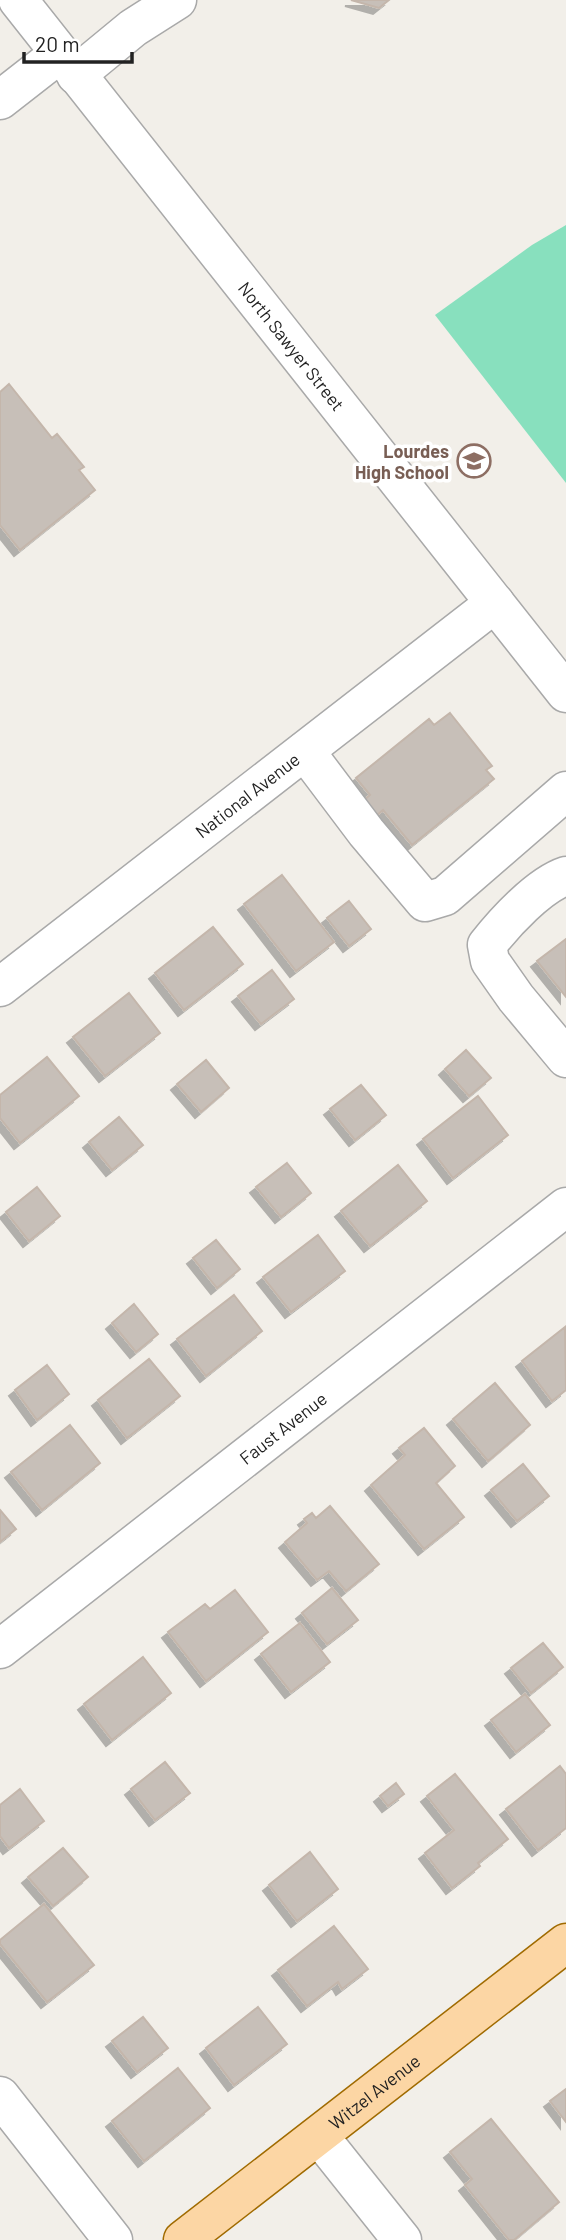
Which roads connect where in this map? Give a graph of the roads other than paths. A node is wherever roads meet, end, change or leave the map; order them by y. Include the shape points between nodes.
1 (18, 0) edge
2 (177, 0) edge
3 (68, 65) junction
4 (0, 100) edge
5 (495, 603) junction
6 (566, 693) edge
7 (305, 751) junction
8 (566, 791) edge
9 (566, 876) edge
10 (0, 987) edge
11 (566, 1058) edge
12 (566, 1207) edge
13 (0, 1649) edge
14 (566, 1943) edge
15 (0, 2096) edge
16 (319, 2136) junction
17 (113, 2240) edge
18 (183, 2240) edge
19 (402, 2240) edge

1 - 3 street, North Sawyer Street
2 - 3 street
3 - 4 street
3 - 5 street, North Sawyer Street
5 - 6 street, North Sawyer Street
5 - 7 street, National Avenue
7 - 8 street via 425,902 444,896
7 - 10 street, National Avenue
9 - 11 street via 508,919 487,944 490,961
12 - 13 street, Faust Avenue
14 - 16 main road, Witzel Avenue
15 - 17 street
16 - 18 main road, Witzel Avenue
16 - 19 street

